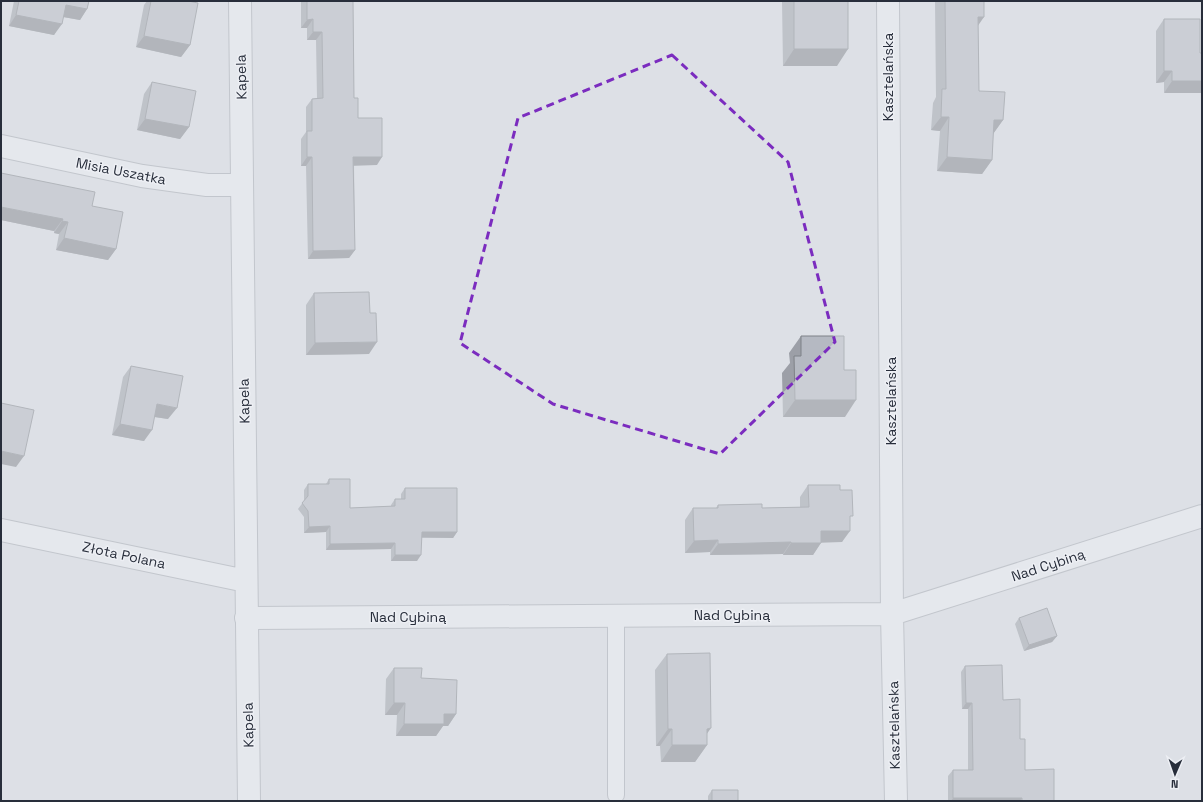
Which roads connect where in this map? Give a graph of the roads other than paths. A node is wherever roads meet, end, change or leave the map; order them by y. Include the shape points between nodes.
1 (240, 1) edge
2 (888, 1) edge
3 (1, 146) edge
4 (242, 185) junction
5 (1202, 516) edge
6 (1, 530) edge
7 (246, 580) junction
8 (892, 614) junction
9 (616, 616) junction
10 (246, 618) junction
11 (616, 795) dead end
12 (249, 801) edge
13 (896, 801) edge

1 - 4 street, Kapela
2 - 8 street, Kasztelańska
3 - 4 street, Misia Uszatka via 142,176 207,186
4 - 7 street, Kapela
5 - 8 street, Nad Cybiną
6 - 7 street, Złota Polana
7 - 10 street, Kapela
8 - 9 street, Nad Cybiną
8 - 13 street, Kasztelańska
9 - 10 street, Nad Cybiną
9 - 11 lane
10 - 12 street, Kapela

